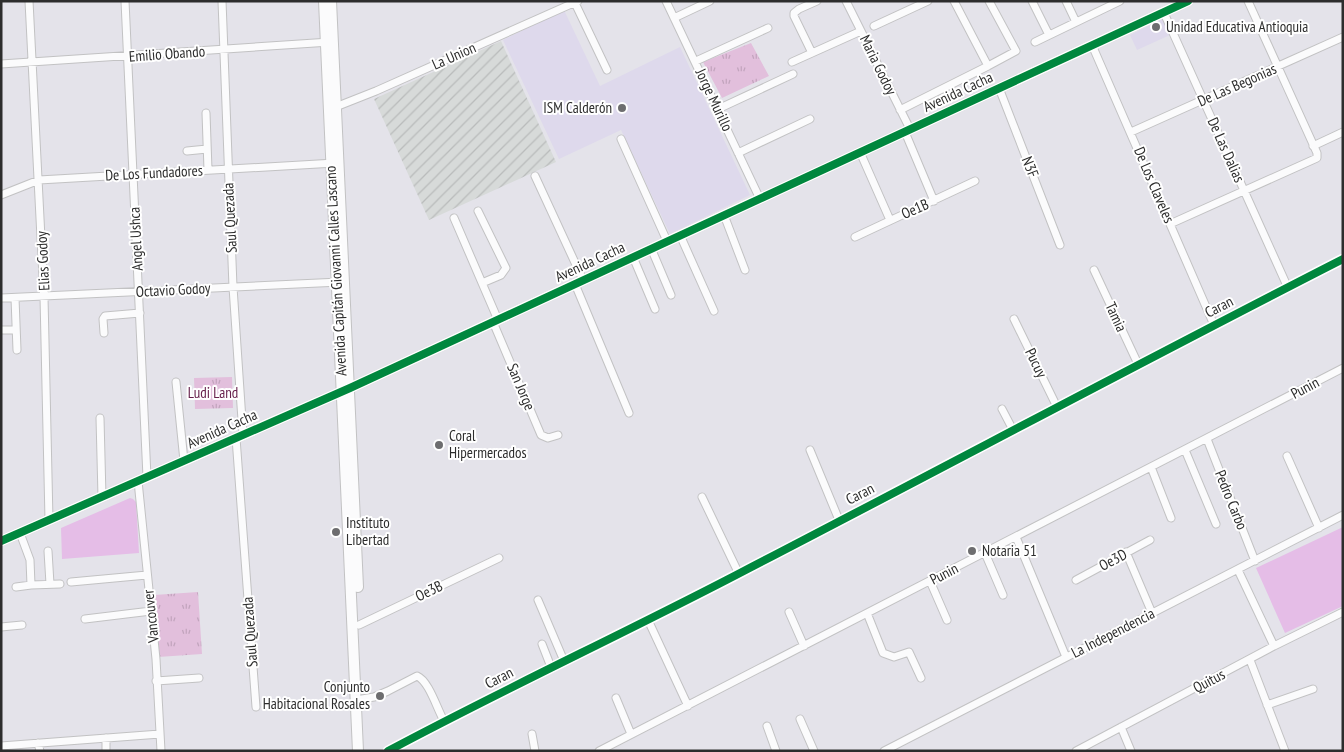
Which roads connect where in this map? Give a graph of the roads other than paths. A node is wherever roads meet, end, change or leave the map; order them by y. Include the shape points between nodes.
1 (29, 1) edge
2 (125, 1) edge
3 (222, 1) edge
4 (324, 1) edge
5 (331, 1) edge
6 (666, 1) edge
7 (710, 1) edge
8 (817, 1) edge
9 (846, 1) edge
10 (928, 1) edge
11 (954, 1) edge
12 (990, 1) edge
13 (1032, 1) edge
14 (1066, 1) edge
15 (1098, 1) edge
16 (1120, 1) edge
17 (1188, 1) edge
18 (1248, 1) edge
19 (576, 2) edge
20 (1177, 4) edge
21 (1102, 10) junction
22 (1164, 12) junction
23 (674, 18) junction
24 (1076, 22) junction
25 (874, 26) dead end
26 (768, 28) dead end
27 (861, 31) junction
28 (1049, 35) junction
29 (1343, 37) edge
30 (330, 42) junction
31 (1034, 42) dead end
32 (1092, 46) junction
33 (224, 50) junction
34 (812, 52) junction
35 (127, 56) junction
36 (31, 61) junction
37 (696, 62) junction
38 (792, 62) dead end
39 (1, 64) edge
40 (988, 66) junction
41 (1278, 66) junction
42 (607, 70) dead end
43 (793, 74) dead end
44 (999, 88) junction
45 (1203, 99) junction
46 (333, 108) junction
47 (718, 109) junction
48 (900, 110) junction
49 (206, 113) dead end
50 (810, 119) dead end
51 (907, 131) junction
52 (1131, 132) junction
53 (1343, 132) edge
54 (621, 139) dead end
55 (1313, 146) junction
56 (207, 149) junction
57 (187, 151) dead end
58 (860, 152) junction
59 (738, 153) junction
60 (335, 163) junction
61 (228, 169) junction
62 (208, 170) junction
63 (132, 175) junction
64 (535, 176) dead end
65 (39, 180) junction
66 (975, 181) dead end
67 (1244, 191) junction
68 (1, 195) edge
69 (760, 199) junction
70 (934, 201) junction
71 (478, 211) dead end
72 (724, 215) junction
73 (454, 218) dead end
74 (890, 220) junction
75 (1170, 224) junction
76 (680, 235) junction
77 (855, 237) dead end
78 (667, 241) junction
79 (1060, 245) dead end
80 (651, 248) junction
81 (633, 257) junction
82 (1343, 259) edge
83 (746, 270) dead end
84 (1094, 270) dead end
85 (341, 282) junction
86 (579, 282) junction
87 (482, 283) junction
88 (234, 287) junction
89 (1288, 288) junction
90 (139, 292) junction
91 (671, 295) dead end
92 (44, 297) junction
93 (1, 298) edge
94 (15, 298) junction
95 (655, 309) dead end
96 (714, 310) dead end
97 (140, 313) junction
98 (1014, 319) dead end
99 (496, 321) junction
100 (1214, 325) junction
101 (1, 330) edge
102 (16, 330) junction
103 (104, 333) dead end
104 (17, 350) dead end
105 (1138, 364) junction
106 (1343, 368) edge
107 (176, 382) dead end
108 (346, 389) junction
109 (1057, 407) junction
110 (1002, 409) dead end
111 (629, 413) dead end
112 (100, 418) dead end
113 (1013, 430) junction
114 (558, 435) dead end
115 (240, 436) junction
116 (1207, 439) junction
117 (810, 450) dead end
118 (1185, 450) junction
119 (1287, 456) dead end
120 (184, 461) junction
121 (1151, 467) junction
122 (147, 477) junction
123 (138, 481) junction
124 (102, 497) junction
125 (702, 497) dead end
126 (1343, 515) edge
127 (1171, 518) dead end
128 (49, 520) junction
129 (839, 520) junction
130 (1216, 524) dead end
131 (1319, 528) junction
132 (20, 533) junction
133 (1016, 537) junction
134 (1150, 540) dead end
135 (1, 541) edge
136 (48, 551) dead end
137 (985, 552) junction
138 (1126, 552) junction
139 (500, 558) dead end
140 (1255, 561) junction
141 (1238, 570) junction
142 (738, 574) junction
143 (147, 575) junction
144 (1076, 580) dead end
145 (930, 581) junction
146 (71, 582) dead end
147 (50, 584) junction
148 (60, 584) dead end
149 (31, 586) junction
150 (16, 587) dead end
151 (1002, 594) dead end
152 (538, 600) dead end
153 (151, 612) junction
154 (789, 612) dead end
155 (1343, 612) edge
156 (867, 613) junction
157 (1152, 613) junction
158 (84, 619) dead end
159 (648, 620) junction
160 (947, 620) dead end
161 (22, 625) dead end
162 (359, 625) junction
163 (1, 627) edge
164 (542, 644) dead end
165 (804, 646) junction
166 (1274, 646) junction
167 (1066, 657) junction
168 (1250, 660) junction
169 (564, 661) junction
170 (552, 667) junction
171 (199, 678) dead end
172 (921, 678) dead end
173 (156, 681) junction
174 (1313, 689) dead end
175 (616, 698) dead end
176 (362, 700) junction
177 (1268, 705) junction
178 (688, 706) junction
179 (256, 707) dead end
180 (800, 719) dead end
181 (444, 721) junction
182 (767, 726) dead end
183 (1121, 728) junction
184 (160, 734) junction
185 (532, 734) dead end
186 (631, 734) junction
187 (106, 738) junction
188 (1, 746) edge
189 (39, 747) edge
190 (106, 751) edge
191 (161, 751) edge
192 (358, 751) edge
193 (364, 751) edge
194 (388, 751) edge
195 (535, 751) edge
196 (599, 751) edge
197 (776, 751) edge
198 (814, 751) edge
199 (884, 751) edge
200 (1076, 751) edge
201 (1131, 751) edge
202 (1284, 751) edge

1 - 36 street, Elias Godoy
2 - 35 street, Angel Ushca
3 - 33 street, Saul Quezada
4 - 30 main road
5 - 30 main road
6 - 23 street, Jorge Murillo
7 - 23 street
8 - 34 street via 794,13
9 - 27 street, Maria Godoy
10 - 25 street
11 - 40 street
12 - 40 street via 1016,52
13 - 28 street
14 - 24 street
15 - 21 street
16 - 21 street
17 - 20 street, Avenida Cacha
18 - 41 street
19 - 42 street
19 - 46 street, La Union
20 - 22 street, Avenida Cacha
21 - 24 street
22 - 32 street, Avenida Cacha
22 - 45 street, De Las Dalias
23 - 37 street, Jorge Murillo
24 - 28 street
26 - 37 street
27 - 34 street
27 - 48 street, Maria Godoy
28 - 31 street
29 - 41 street, De Las Begonias
30 - 33 street, Emilio Obando
30 - 46 main road
32 - 44 street, Avenida Cacha
32 - 52 street, De Los Claveles
33 - 35 street, Emilio Obando
33 - 61 street, Saul Quezada
34 - 38 street
35 - 36 street, Emilio Obando
35 - 63 street, Angel Ushca
36 - 39 street, Emilio Obando
36 - 65 street, Elias Godoy
37 - 47 street, Jorge Murillo
40 - 48 street
41 - 45 street, De Las Begonias
41 - 55 street
43 - 47 street
44 - 51 street, Avenida Cacha
44 - 79 street, N3F
45 - 52 street, De Las Begonias
45 - 67 street, De Las Dalias
46 - 60 main road
47 - 59 street, Jorge Murillo
48 - 51 street, Maria Godoy
49 - 56 street
50 - 59 street
51 - 58 street, Avenida Cacha
51 - 70 street, Maria Godoy
52 - 75 street, De Los Claveles
53 - 55 street
54 - 78 street
55 - 67 street via 1317,158
56 - 57 street
56 - 62 street
58 - 69 street, Avenida Cacha
58 - 74 street
59 - 69 street, Jorge Murillo
60 - 61 street, De Los Fundadores
60 - 85 main road
61 - 62 street, De Los Fundadores
61 - 88 street, Saul Quezada
62 - 63 street, De Los Fundadores
63 - 65 street, De Los Fundadores
63 - 90 street, Angel Ushca
64 - 86 street
65 - 68 street, De Los Fundadores
65 - 92 street, Elias Godoy
66 - 70 street, Oe1B
67 - 75 street
67 - 89 street, De Las Dalias
69 - 72 street, Avenida Cacha
70 - 74 street, Oe1B
71 - 87 street via 506,268 501,276
72 - 76 street, Avenida Cacha
72 - 83 street
73 - 87 street
74 - 77 street, Oe1B
75 - 100 street, De Los Claveles
76 - 78 street, Avenida Cacha
76 - 96 street
78 - 80 street, Avenida Cacha
80 - 81 street, Avenida Cacha
80 - 91 street
81 - 86 street, Avenida Cacha
81 - 95 street
82 - 89 street, Caran
84 - 105 street, Tamia
85 - 88 street, Octavio Godoy
85 - 108 main road
86 - 99 street, Avenida Cacha
86 - 111 street
87 - 99 street
88 - 90 street, Octavio Godoy
88 - 115 street, Saul Quezada
89 - 100 street, Caran
90 - 92 street, Octavio Godoy
90 - 97 street, Angel Ushca
92 - 94 street, Octavio Godoy
92 - 128 street, Elias Godoy
93 - 94 street, Octavio Godoy
94 - 102 street
97 - 103 street via 105,316
97 - 122 street, Angel Ushca
98 - 109 street, Pucuy
99 - 108 street, Avenida Cacha
99 - 114 street, San Jorge via 541,435 548,438
100 - 105 street, Caran
101 - 102 street
102 - 104 street
105 - 109 street, Caran
106 - 116 street, Punin
107 - 120 street
108 - 115 street, Avenida Cacha
108 - 162 main road, Avenida Capitán Giovanni Calles Lascano
108 - 192 main road, Avenida Capitán Giovanni Calles Lascano
109 - 113 street, Caran
110 - 113 street
112 - 124 street
113 - 129 street, Caran
115 - 120 street, Avenida Cacha
115 - 179 street, Saul Quezada
116 - 118 street, Punin
116 - 140 street, Pedro Carbo
117 - 129 street
118 - 121 street, Punin
118 - 130 street
119 - 131 street
120 - 122 street, Avenida Cacha
121 - 127 street
121 - 133 street, Punin
122 - 123 street, Avenida Cacha
123 - 124 street, Avenida Cacha
123 - 143 street, Vancouver
124 - 128 street, Avenida Cacha
125 - 142 street
126 - 131 street, La Independencia
128 - 132 street, Avenida Cacha
129 - 142 street, Caran
131 - 140 street, La Independencia
132 - 135 street, Avenida Cacha
132 - 149 street via 30,560
133 - 137 street, Punin
133 - 167 street
134 - 138 street, Oe3D
136 - 147 street
137 - 145 street, Punin
137 - 151 street
138 - 144 street, Oe3D
138 - 157 street
139 - 162 street, Oe3B
140 - 141 street, La Independencia
141 - 157 street, La Independencia
141 - 166 street
142 - 159 street, Caran
143 - 146 street
143 - 153 street, Vancouver
145 - 156 street, Punin
145 - 160 street
147 - 148 street
147 - 149 street
149 - 150 street
152 - 169 street
153 - 158 street
153 - 173 street, Vancouver
154 - 165 street
155 - 166 street, Quitus
156 - 165 street, Punin
156 - 172 street via 884,653 894,657 909,652
157 - 167 street, La Independencia
159 - 169 street, Caran
159 - 178 street
161 - 163 street
162 - 176 main road, Avenida Capitán Giovanni Calles Lascano
164 - 170 street
165 - 178 street, Punin
166 - 168 street, Quitus
167 - 199 street, La Independencia
168 - 177 street
168 - 183 street, Quitus
169 - 170 street, Caran
170 - 181 street, Caran
171 - 173 street
173 - 184 street, Vancouver
174 - 177 street
175 - 186 street
176 - 181 street via 417,676 426,683
176 - 193 main road, Avenida Capitán Giovanni Calles Lascano
177 - 202 street
178 - 186 street, Punin
180 - 198 street
181 - 194 street, Caran
182 - 197 street
183 - 200 street, Quitus
183 - 201 street
184 - 187 street
184 - 191 street, Vancouver
185 - 195 street
186 - 196 street, Punin
187 - 189 street
187 - 190 street
188 - 189 street

